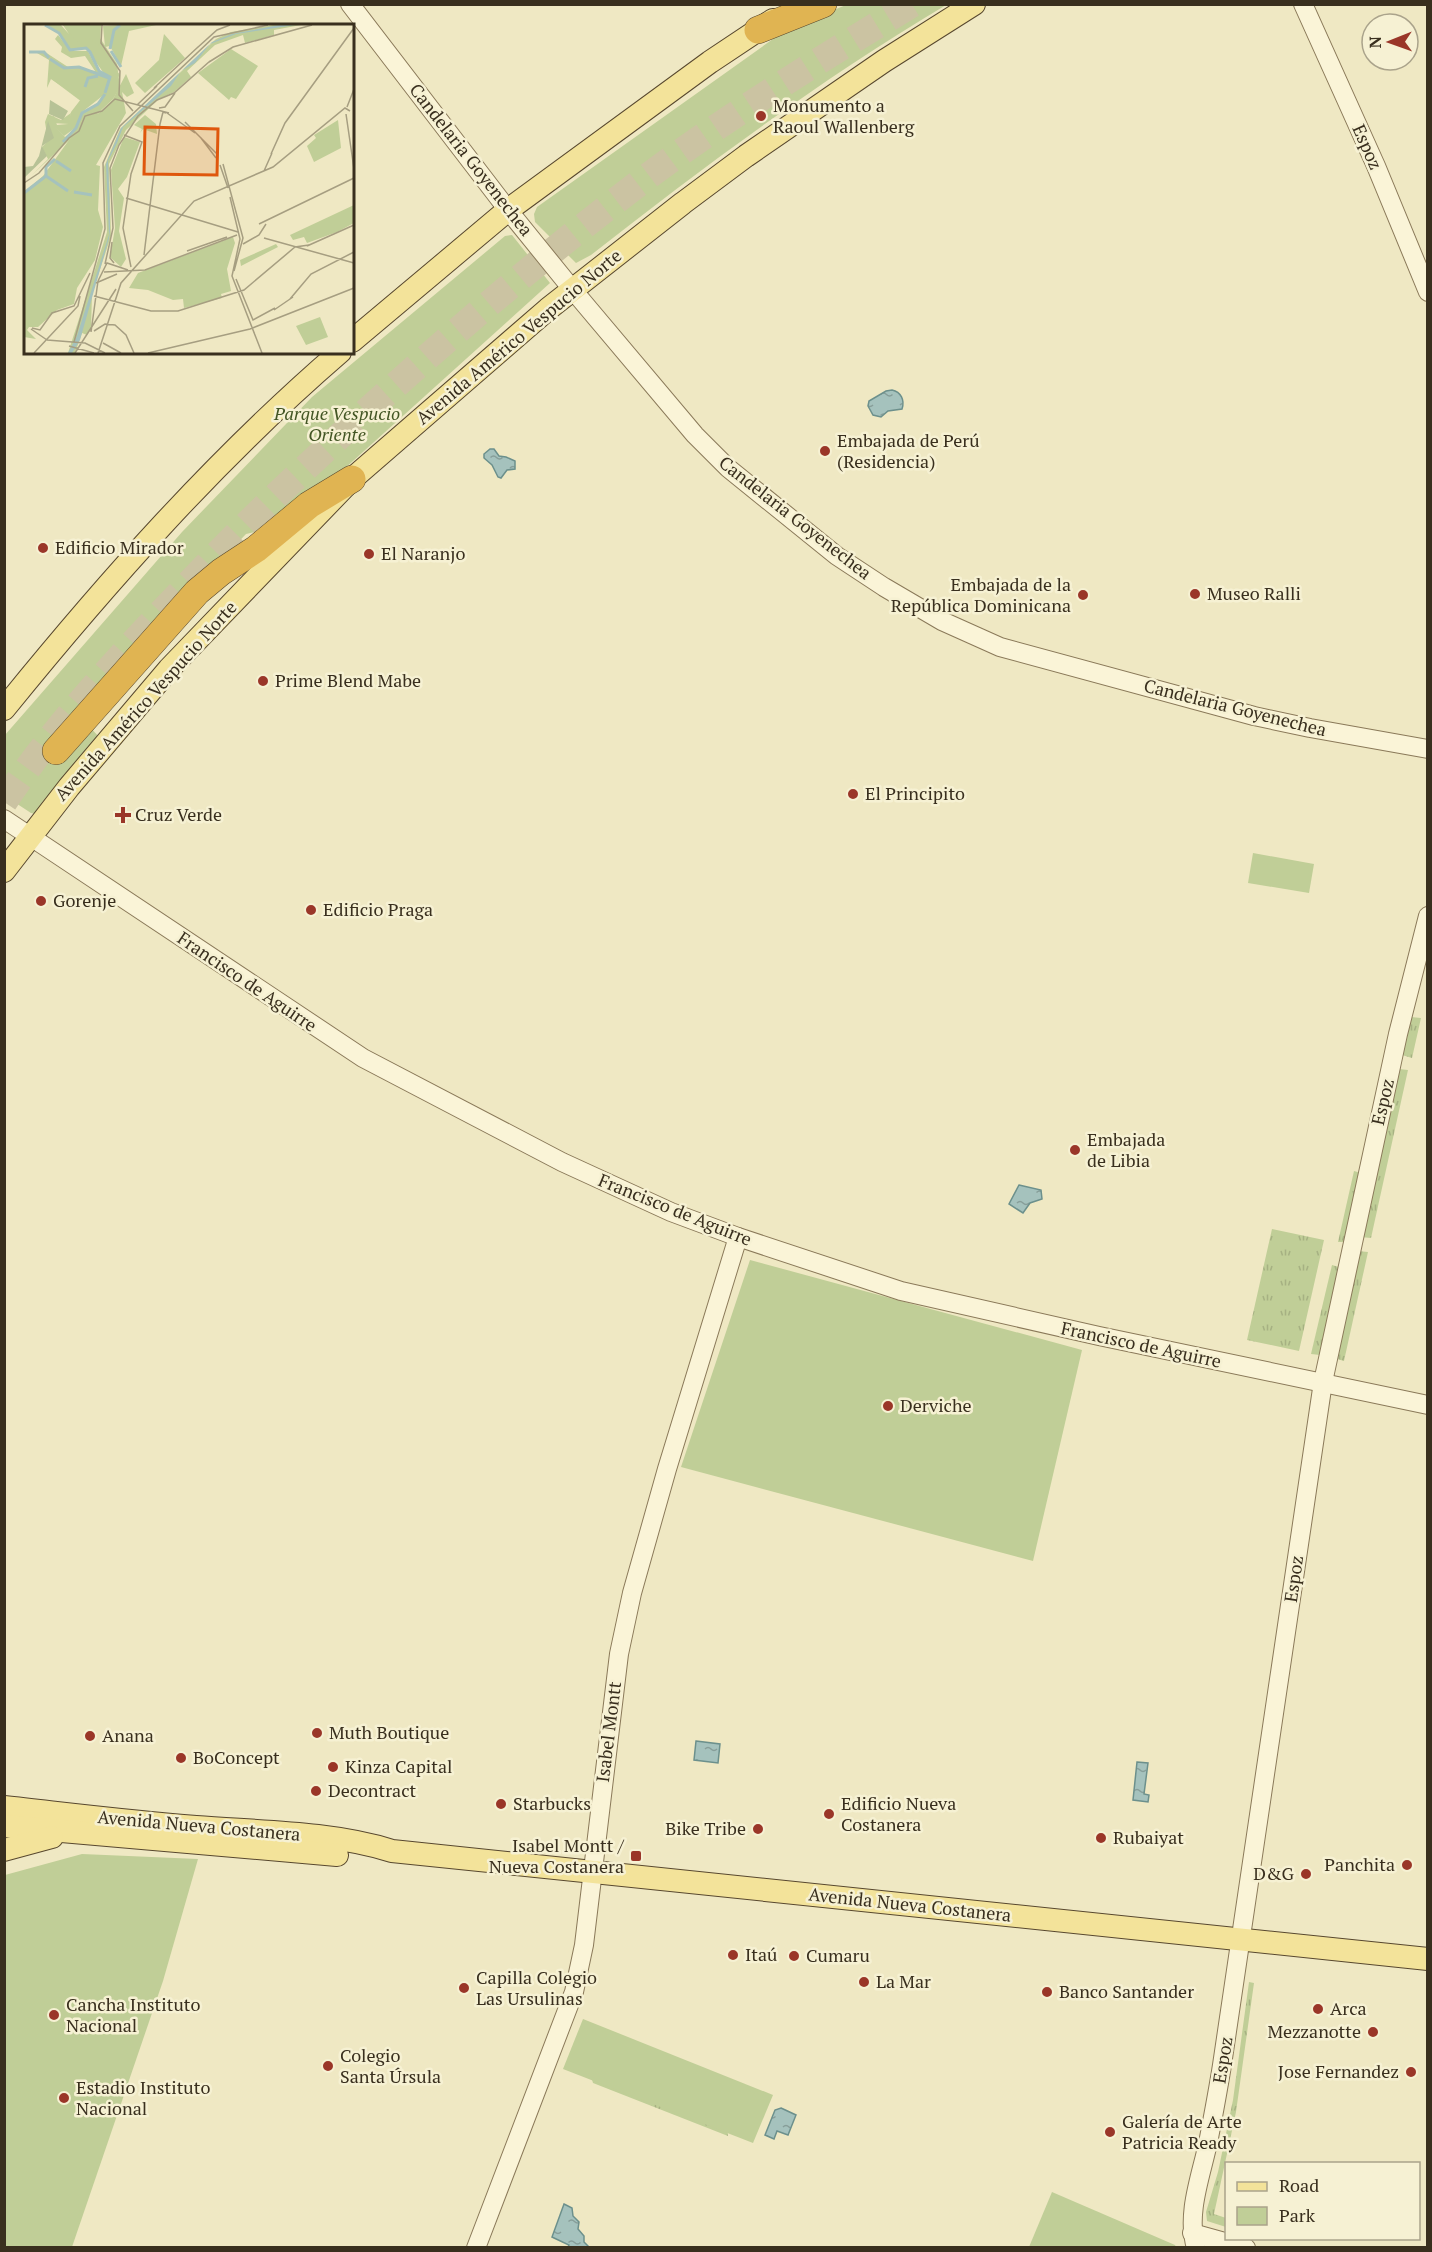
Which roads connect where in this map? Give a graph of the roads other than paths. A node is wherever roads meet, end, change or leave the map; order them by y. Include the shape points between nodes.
1 (350, 4) edge
2 (796, 4) edge
3 (823, 4) edge
4 (974, 4) edge
5 (1304, 4) edge
6 (758, 30) junction
7 (508, 210) junction
8 (572, 290) junction
9 (1428, 292) edge
10 (354, 339) edge
11 (337, 354) edge
12 (352, 479) junction
13 (4, 709) edge
14 (1428, 749) edge
15 (56, 751) dead end
16 (4, 819) edge
17 (30, 836) junction
18 (4, 871) edge
19 (1428, 916) edge
20 (738, 1237) junction
21 (1323, 1382) junction
22 (1428, 1405) edge
23 (11, 1810) edge
24 (4, 1826) edge
25 (71, 1833) junction
26 (4, 1850) edge
27 (392, 1851) junction
28 (593, 1872) junction
29 (1241, 1940) junction
30 (1428, 1959) edge
31 (1194, 2240) edge
32 (477, 2247) edge
33 (1246, 2247) edge

1 - 7 street, Candelaria Goyenechea
2 - 6 main road
3 - 6 highway
4 - 8 main road, Avenida Américo Vespucio Norte via 746,156
5 - 9 street, Espoz
6 - 7 main road
7 - 8 street, Candelaria Goyenechea
7 - 10 main road
8 - 12 main road, Avenida Américo Vespucio Norte
8 - 14 street, Candelaria Goyenechea via 695,435 728,468 837,556 942,621 1000,647 1244,713
11 - 13 main road via 158,528
12 - 15 highway via 309,505 197,592
12 - 17 main road, Avenida Américo Vespucio Norte via 169,669
16 - 17 street, Francisco de Aguirre
17 - 18 main road, Avenida Américo Vespucio Norte
17 - 20 street, Francisco de Aguirre via 363,1058 575,1169
19 - 21 street, Espoz via 1398,1034
20 - 21 street, Francisco de Aguirre via 901,1291
20 - 28 street, Isabel Montt via 632,1593 613,1690
21 - 22 street, Francisco de Aguirre
21 - 29 street, Espoz
23 - 27 main road, Avenida Nueva Costanera via 292,1835 370,1844
24 - 25 main road, Avenida Nueva Costanera
25 - 26 main road, Avenida Nueva Costanera
25 - 27 main road, Avenida Nueva Costanera via 371,1857
27 - 28 main road, Avenida Nueva Costanera
28 - 29 main road, Avenida Nueva Costanera
28 - 32 street, Isabel Montt via 574,1992
29 - 30 main road, Avenida Nueva Costanera
29 - 31 street, Espoz via 1215,2111 1192,2214
31 - 33 street

